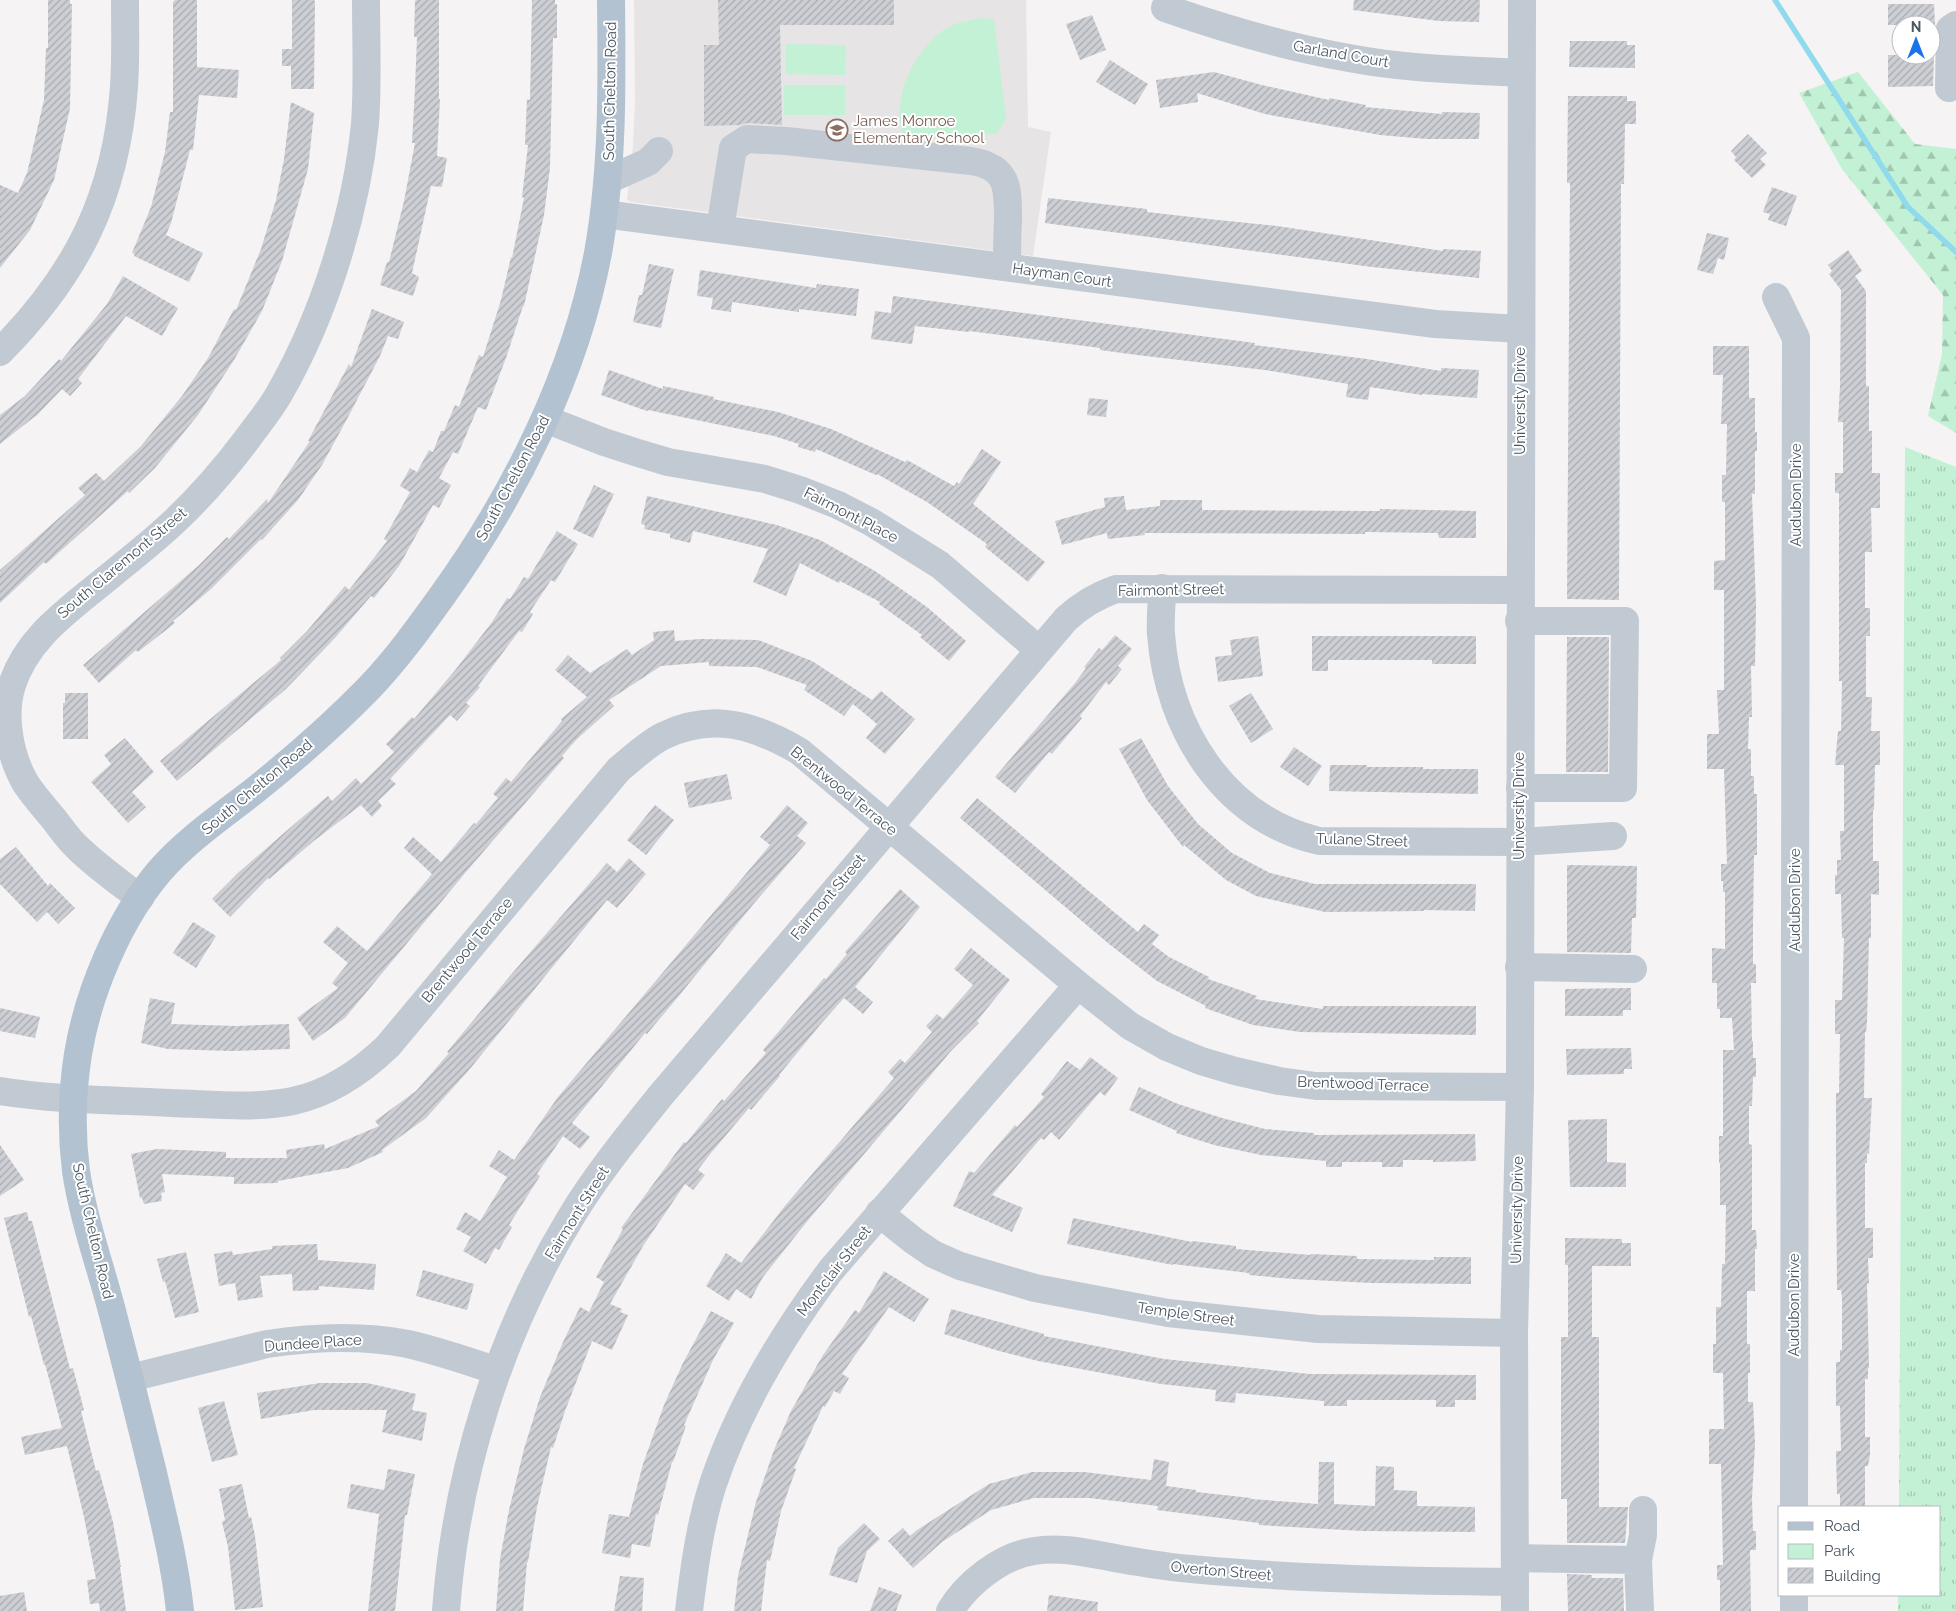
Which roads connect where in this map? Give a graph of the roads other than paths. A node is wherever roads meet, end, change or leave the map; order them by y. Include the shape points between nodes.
1 (125, 0) edge
2 (366, 0) edge
3 (611, 0) edge
4 (1522, 0) edge
5 (1165, 8) dead end
6 (1956, 25) edge
7 (1521, 73) junction
8 (1949, 88) dead end
9 (659, 151) dead end
10 (608, 180) junction
11 (604, 214) junction
12 (720, 229) junction
13 (1007, 267) junction
14 (1776, 297) dead end
15 (1520, 329) junction
16 (0, 352) edge
17 (545, 419) junction
18 (1162, 588) junction
19 (1520, 590) junction
20 (1519, 621) junction
21 (1039, 650) junction
22 (1520, 788) junction
23 (887, 827) junction
24 (1612, 836) dead end
25 (1519, 842) junction
26 (140, 898) junction
27 (1519, 967) junction
28 (1633, 969) dead end
29 (1078, 985) junction
30 (1520, 1087) junction
31 (0, 1091) edge
32 (73, 1100) junction
33 (879, 1214) junction
34 (1514, 1333) junction
35 (496, 1371) junction
36 (130, 1378) junction
37 (1794, 1506) edge
38 (1643, 1510) dead end
39 (1638, 1560) junction
40 (1515, 1570) junction
41 (1794, 1596) edge
42 (1640, 1610) edge
43 (180, 1611) edge
44 (446, 1611) edge
45 (689, 1611) edge
46 (950, 1611) edge
47 (1515, 1611) edge
48 (1794, 1611) edge

1 - 16 street via 124,88 113,154 99,205 68,270 25,326
2 - 26 street, South Claremont Street via 364,125 349,214 321,305 278,396 234,456 185,511 52,623 34,643 11,687 10,738 16,763 27,786 76,847
3 - 10 main road, South Chelton Road
4 - 7 street, University Drive
5 - 7 street, Garland Court via 1218,26 1350,59
6 - 8 street via 1950,29
7 - 15 street, University Drive
9 - 10 street via 648,162
10 - 11 main road, South Chelton Road
11 - 12 street, Hayman Court
11 - 17 main road, South Chelton Road via 585,307
12 - 13 street, Hayman Court
12 - 13 street via 733,148 748,139 971,160 985,163 1004,180 1008,194
13 - 15 street, Hayman Court via 1435,324
14 - 37 street, Audubon Drive via 1796,338
15 - 19 street, University Drive
17 - 21 street, Fairmont Place via 668,462 765,479 838,505 940,565
17 - 26 main road, South Chelton Road via 484,534 416,632 370,687 324,731 186,847 160,871
18 - 19 street, Fairmont Street
18 - 21 street, Fairmont Street via 1116,589 1098,595 1081,605
18 - 25 street, Tulane Street via 1161,634 1171,692 1181,720 1213,772 1231,793 1257,814 1295,835 1319,841
19 - 20 street, University Drive
20 - 22 street, University Drive
20 - 22 street via 1625,621 1623,788
21 - 23 street, Fairmont Street
22 - 25 street, University Drive
23 - 29 street, Brentwood Terrace
23 - 32 street, Brentwood Terrace via 799,751 752,728 706,723 662,736 619,769 388,1046 367,1066 342,1082 293,1101 266,1104
23 - 35 street, Fairmont Street via 661,1095 597,1177 544,1266
24 - 25 street, Tulane Street
25 - 27 street, University Drive
26 - 32 main road, South Chelton Road via 106,962 84,1022
27 - 28 street
27 - 30 street, University Drive
29 - 30 street, Brentwood Terrace via 1130,1026 1160,1043 1201,1061 1235,1071 1316,1086
29 - 33 street, Montclair Street
30 - 34 street, University Drive
31 - 32 street, Brentwood Terrace
32 - 36 main road, South Chelton Road via 76,1172
33 - 34 street, Temple Street via 934,1254 960,1266 1035,1288 1168,1313 1318,1329
33 - 45 street, Montclair Street via 802,1309 749,1401 713,1484 701,1534
34 - 40 street, University Drive
35 - 36 street, Dundee Place via 408,1344 345,1338 267,1344
35 - 44 street, Fairmont Street via 455,1525
36 - 43 main road, South Chelton Road via 173,1557
38 - 39 street
39 - 40 street, Overton Street
39 - 42 street
40 - 46 street, Overton Street via 1398,1581 1279,1576 1189,1569 1052,1549 1010,1558 966,1589
40 - 47 street, University Drive
41 - 48 street

